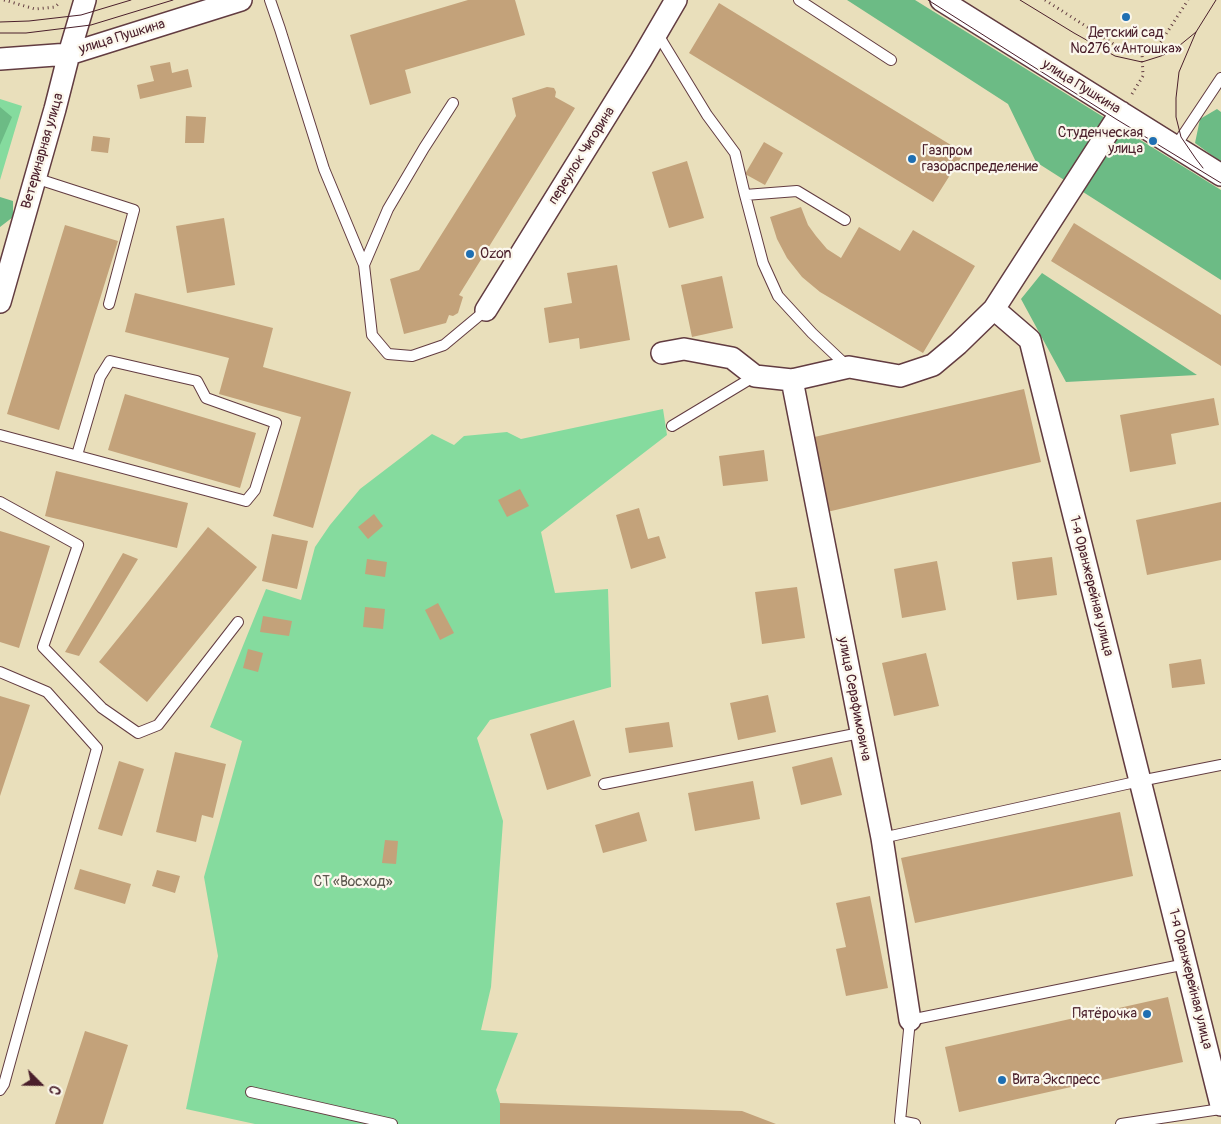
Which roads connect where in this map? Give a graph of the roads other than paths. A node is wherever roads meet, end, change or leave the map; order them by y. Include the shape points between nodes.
1 (84, 0) edge
2 (241, 0) edge
3 (270, 0) edge
4 (676, 0) edge
5 (799, 0) edge
6 (941, 0) edge
7 (657, 33) junction
8 (69, 54) junction
9 (0, 59) edge
10 (891, 60) dead end
11 (1221, 78) edge
12 (453, 103) dead end
13 (1121, 112) junction
14 (1175, 147) junction
15 (1221, 175) edge
16 (35, 178) junction
17 (745, 195) junction
18 (845, 220) dead end
19 (364, 265) junction
20 (0, 302) edge
21 (109, 304) dead end
22 (486, 310) joint
23 (994, 310) junction
24 (662, 353) dead end
25 (849, 367) junction
26 (755, 376) junction
27 (792, 380) junction
28 (672, 426) dead end
29 (0, 434) edge
30 (77, 455) junction
31 (0, 502) edge
32 (238, 622) dead end
33 (0, 672) edge
34 (860, 733) junction
35 (1221, 765) edge
36 (1140, 781) junction
37 (604, 784) dead end
38 (882, 838) junction
39 (1186, 964) junction
40 (910, 1020) junction
41 (0, 1090) edge
42 (251, 1092) dead end
43 (1221, 1105) edge
44 (1221, 1109) edge
45 (392, 1124) edge
46 (915, 1124) edge
47 (1121, 1124) edge

1 - 8 street, Ветеринарная улица
2 - 8 street, улица Пушкина
3 - 19 lane via 324,169
4 - 7 street, переулок Чигорина
5 - 10 lane
6 - 13 street, улица Пушкина
7 - 17 lane via 707,115 735,153
7 - 22 street, переулок Чигорина
8 - 9 street, улица Пушкина
8 - 16 street, Ветеринарная улица
11 - 14 lane
12 - 19 lane via 388,209
13 - 14 street, улица Пушкина
13 - 23 street
14 - 15 street, улица Пушкина
16 - 20 street, Ветеринарная улица
16 - 21 lane via 134,210
17 - 18 lane via 796,191
17 - 25 lane via 763,263 778,296
19 - 22 lane via 372,335 388,354 412,356 444,345
23 - 25 street via 933,365 900,376
23 - 36 street, 1-я Оранжерейная улица via 1030,340
24 - 26 street via 684,349 732,358
25 - 27 street
26 - 27 street
26 - 28 lane
27 - 34 street, улица Серафимовича
29 - 30 lane
30 - 30 lane via 246,501 255,490 276,422 206,398 197,381 110,361 100,378
31 - 32 lane via 78,545 43,647 102,708 138,734 158,726
33 - 41 lane via 47,692 97,748
34 - 37 lane
34 - 38 street, улица Серафимовича
35 - 36 lane
36 - 38 lane
36 - 39 street, 1-я Оранжерейная улица
38 - 40 street, улица Серафимовича
39 - 40 lane
39 - 43 street, 1-я Оранжерейная улица
40 - 46 lane via 900,1121
42 - 45 lane
44 - 47 lane

